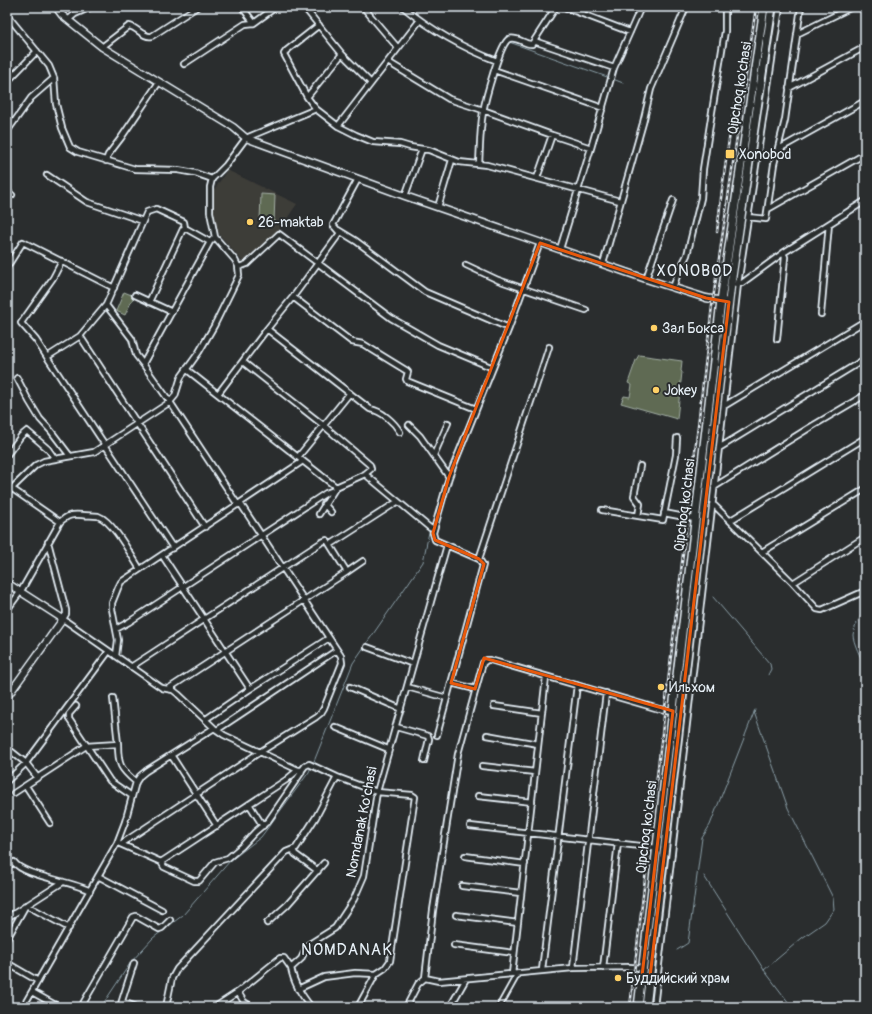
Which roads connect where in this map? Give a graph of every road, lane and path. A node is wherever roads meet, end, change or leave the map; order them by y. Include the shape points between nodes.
1 (56, 7) edge
2 (91, 7) edge
3 (197, 7) edge
4 (242, 7) edge
5 (276, 7) edge
6 (304, 7) edge
7 (364, 7) edge
8 (403, 7) edge
9 (556, 7) edge
10 (564, 7) edge
11 (641, 7) edge
12 (686, 7) edge
13 (725, 7) edge
14 (764, 7) edge
15 (772, 7) edge
16 (780, 7) edge
17 (802, 7) edge
18 (852, 7) edge
19 (8, 18) edge
20 (68, 20) junction
21 (420, 20) junction
22 (254, 23) junction
23 (319, 25) junction
24 (630, 32) junction
25 (797, 34) junction
26 (534, 41) junction
27 (102, 47) junction
28 (865, 47) edge
29 (398, 48) junction
30 (37, 51) junction
31 (342, 54) junction
32 (497, 61) junction
33 (388, 62) junction
34 (184, 64) dead end
35 (614, 68) junction
36 (494, 70) junction
37 (54, 78) junction
38 (7, 82) edge
39 (159, 82) junction
40 (371, 83) junction
41 (789, 88) junction
42 (307, 97) junction
43 (865, 101) edge
44 (603, 108) junction
45 (316, 109) junction
46 (483, 110) junction
47 (338, 126) junction
48 (7, 131) edge
49 (552, 135) junction
50 (246, 138) junction
51 (591, 148) junction
52 (422, 149) junction
53 (779, 149) junction
54 (865, 154) edge
55 (452, 160) junction
56 (106, 161) junction
57 (479, 164) junction
58 (47, 175) dead end
59 (537, 178) junction
60 (212, 179) junction
61 (358, 179) junction
62 (577, 189) junction
63 (7, 191) edge
64 (12, 195) dead end
65 (405, 196) junction
66 (673, 200) dead end
67 (620, 201) junction
68 (865, 201) edge
69 (438, 207) junction
70 (768, 209) junction
71 (748, 217) junction
72 (143, 221) junction
73 (829, 224) junction
74 (185, 228) junction
75 (336, 230) junction
76 (215, 237) junction
77 (210, 242) junction
78 (540, 243) junction
79 (560, 249) junction
80 (783, 253) junction
81 (62, 261) junction
82 (317, 263) junction
83 (602, 264) junction
84 (466, 265) dead end
85 (7, 267) edge
86 (239, 267) junction
87 (646, 279) junction
88 (734, 284) junction
89 (114, 288) junction
90 (673, 288) junction
91 (523, 289) junction
92 (135, 295) dead end
93 (293, 297) junction
94 (721, 301) junction
95 (149, 302) junction
96 (729, 302) junction
97 (106, 305) junction
98 (586, 310) dead end
99 (172, 312) junction
100 (821, 314) dead end
101 (865, 321) edge
102 (509, 328) junction
103 (267, 329) junction
104 (80, 336) junction
105 (777, 339) dead end
106 (549, 348) dead end
107 (47, 357) junction
108 (865, 359) edge
109 (243, 362) junction
110 (143, 364) junction
111 (493, 368) junction
112 (186, 369) junction
113 (17, 378) dead end
114 (350, 393) junction
115 (218, 394) junction
116 (865, 395) edge
117 (170, 402) junction
118 (724, 406) junction
119 (476, 409) junction
120 (448, 423) dead end
121 (138, 424) junction
122 (323, 425) junction
123 (409, 425) dead end
124 (400, 432) dead end
125 (677, 438) dead end
126 (865, 438) edge
127 (105, 445) junction
128 (719, 448) junction
129 (7, 455) edge
130 (434, 455) junction
131 (70, 456) junction
132 (298, 457) junction
133 (55, 459) junction
134 (302, 461) junction
135 (640, 466) dead end
136 (364, 474) junction
137 (449, 477) junction
138 (714, 487) junction
139 (11, 488) junction
140 (335, 488) junction
141 (865, 489) edge
142 (7, 493) edge
143 (397, 502) junction
144 (239, 504) junction
145 (324, 504) junction
146 (712, 505) junction
147 (602, 510) dead end
148 (331, 512) dead end
149 (664, 513) junction
150 (319, 514) dead end
151 (638, 516) junction
152 (695, 519) junction
153 (731, 520) junction
154 (60, 522) junction
155 (205, 527) junction
156 (434, 529) junction
157 (261, 536) junction
158 (865, 537) edge
159 (48, 542) junction
160 (330, 544) junction
161 (447, 545) junction
162 (173, 548) junction
163 (762, 552) junction
164 (162, 555) junction
165 (479, 559) junction
166 (363, 561) dead end
167 (283, 568) junction
168 (140, 569) junction
169 (347, 572) junction
170 (7, 583) edge
171 (793, 583) junction
172 (183, 587) junction
173 (21, 591) junction
174 (865, 591) edge
175 (304, 600) junction
176 (7, 610) edge
177 (63, 619) junction
178 (204, 619) junction
179 (116, 629) junction
180 (329, 638) junction
181 (368, 647) dead end
182 (337, 650) junction
183 (109, 651) junction
184 (226, 652) junction
185 (116, 656) junction
186 (413, 664) junction
187 (131, 667) junction
188 (546, 677) junction
189 (451, 683) junction
190 (577, 685) junction
191 (350, 687) dead end
192 (407, 687) junction
193 (250, 688) junction
194 (168, 689) junction
195 (475, 690) junction
196 (606, 693) junction
197 (7, 697) edge
198 (113, 698) dead end
199 (447, 698) junction
200 (76, 706) dead end
201 (494, 706) dead end
202 (401, 709) junction
203 (673, 711) junction
204 (542, 713) junction
205 (206, 719) junction
206 (335, 727) dead end
207 (396, 728) junction
208 (215, 729) junction
209 (437, 735) dead end
210 (487, 735) dead end
211 (118, 744) junction
212 (538, 744) junction
213 (86, 746) junction
214 (7, 748) edge
215 (388, 749) junction
216 (260, 752) junction
217 (171, 755) junction
218 (424, 761) dead end
219 (26, 763) junction
220 (482, 766) dead end
221 (300, 770) junction
222 (535, 772) junction
223 (37, 777) junction
224 (337, 777) junction
225 (7, 781) edge
226 (136, 782) junction
227 (26, 786) junction
228 (376, 792) junction
229 (14, 793) dead end
230 (197, 794) junction
231 (132, 796) junction
232 (478, 796) dead end
233 (532, 802) junction
234 (250, 804) junction
235 (50, 823) dead end
236 (217, 826) junction
237 (263, 826) junction
238 (470, 826) dead end
239 (528, 832) junction
240 (559, 836) junction
241 (589, 839) junction
242 (618, 843) junction
243 (119, 844) junction
244 (657, 848) junction
245 (292, 850) junction
246 (465, 856) dead end
247 (161, 862) junction
248 (324, 863) dead end
249 (525, 864) junction
250 (7, 866) edge
251 (318, 871) junction
252 (98, 876) junction
253 (63, 882) junction
254 (462, 886) dead end
255 (90, 891) junction
256 (521, 893) junction
257 (26, 905) junction
258 (162, 910) dead end
259 (456, 915) dead end
260 (7, 918) edge
261 (170, 920) dead end
262 (267, 923) dead end
263 (518, 923) junction
264 (69, 928) junction
265 (7, 939) edge
266 (454, 945) dead end
267 (514, 953) junction
268 (7, 963) edge
269 (134, 963) dead end
270 (291, 968) junction
271 (573, 968) junction
272 (603, 968) junction
273 (542, 970) junction
274 (376, 974) junction
275 (512, 974) junction
276 (518, 974) junction
277 (645, 974) junction
278 (425, 978) junction
279 (466, 979) junction
280 (38, 981) junction
281 (298, 989) junction
282 (32, 992) junction
283 (238, 992) junction
284 (121, 1005) edge
285 (24, 1007) edge
286 (59, 1007) edge
287 (81, 1007) edge
288 (137, 1007) edge
289 (166, 1007) edge
290 (215, 1007) edge
291 (252, 1007) edge
292 (311, 1007) edge
293 (358, 1007) edge
294 (406, 1007) edge
295 (450, 1007) edge
296 (499, 1007) edge
297 (638, 1007) edge
298 (646, 1007) edge
299 (654, 1007) edge

1 - 20 street
2 - 20 street
3 - 27 street via 152,36 146,36 129,26
4 - 22 street
5 - 22 street
6 - 23 street
7 - 29 street
8 - 21 street
9 - 26 street
10 - 24 street
11 - 24 street
12 - 67 street via 651,89
13 - 90 street via 725,30 703,169 701,198 687,255
14 - 94 main road, Qipchoq ko'chasi
15 - 88 main road, Qipchoq ko'chasi
16 - 71 street
17 - 25 street
18 - 25 street
19 - 30 street
20 - 27 street
21 - 29 street
21 - 32 street via 462,45
22 - 34 street via 245,24
23 - 31 street
23 - 42 street via 284,54
24 - 35 street
25 - 41 street
26 - 32 street via 531,44 509,39
26 - 35 street
27 - 39 street
28 - 41 street
29 - 33 street
30 - 37 street via 49,66
30 - 38 street
31 - 40 street
31 - 42 street
32 - 36 street
33 - 40 street
33 - 46 street via 449,99
35 - 44 street
36 - 44 street
36 - 46 street
37 - 48 street via 30,98
37 - 56 street via 56,107 70,147
39 - 50 street via 233,127
39 - 56 street
40 - 47 street
41 - 53 street
42 - 45 street
43 - 53 street
44 - 51 street
45 - 47 street
45 - 50 street
46 - 49 street
46 - 57 street
47 - 52 street via 373,142
49 - 51 street
49 - 59 street
50 - 60 street
50 - 61 street
51 - 62 street
52 - 55 street
52 - 65 street
53 - 70 street via 774,164
54 - 70 street
55 - 57 street
55 - 69 street
56 - 60 street via 135,169 186,171
57 - 59 street
58 - 72 street via 87,202
59 - 62 street
60 - 76 street via 210,212
61 - 65 street
61 - 75 street via 332,225
62 - 67 street
62 - 79 street
63 - 64 street
65 - 69 street
66 - 87 street
67 - 83 street
68 - 73 street
69 - 78 street
70 - 71 street via 766,219
71 - 88 street
72 - 74 street via 147,212 156,209 184,222
72 - 89 street
73 - 80 street
73 - 100 street
74 - 77 street
74 - 95 street
75 - 82 street via 340,233
75 - 102 street via 356,241 425,292
76 - 77 street
76 - 86 street via 236,260
77 - 99 street
78 - 79 street
78 - 91 street
79 - 83 street
80 - 88 street
80 - 105 street via 785,257
81 - 85 street via 23,242
81 - 89 street
81 - 107 street via 21,323
82 - 86 street via 279,234 247,264
82 - 93 street
82 - 111 street via 391,318 438,345
83 - 87 street
84 - 91 street
86 - 112 street via 239,275 214,326
87 - 90 street
88 - 96 main road, Qipchoq ko'chasi
88 - 118 street
89 - 97 street
90 - 94 street
91 - 98 street
91 - 102 street
92 - 95 street
93 - 103 street
93 - 119 street via 352,342 363,344 407,371 407,380
94 - 96 street
94 - 152 main road, Qipchoq ko'chasi
95 - 99 street
96 - 277 main road, Qipchoq ko'chasi
97 - 104 street
97 - 110 street via 132,339 136,355
99 - 110 street
101 - 118 street
102 - 111 street
103 - 109 street
103 - 114 street
104 - 107 street
104 - 121 street
106 - 165 street
107 - 127 street
108 - 128 street
109 - 115 street
109 - 122 street
110 - 117 street
111 - 119 street
112 - 115 street
112 - 117 street
113 - 131 street via 40,420 52,431
114 - 122 street
114 - 124 street via 370,409 377,410
115 - 132 street
116 - 138 street
117 - 121 street
117 - 144 street
118 - 128 street
119 - 137 street
120 - 130 street
121 - 127 street
121 - 155 street
122 - 132 street
122 - 136 street via 370,465 371,469
123 - 130 street
125 - 149 street
126 - 153 street
127 - 131 street via 91,453
127 - 162 street
128 - 138 street
129 - 133 street via 28,431
130 - 137 street
131 - 133 street
132 - 134 street
133 - 139 street via 36,465
134 - 140 street
134 - 144 street
135 - 151 street via 634,496 640,504
136 - 140 street
136 - 143 street
137 - 156 street
138 - 146 street
139 - 142 street
139 - 154 street
140 - 145 street
140 - 157 street
141 - 163 street
143 - 156 street
143 - 160 street
144 - 155 street
144 - 157 street
145 - 148 street
145 - 150 street
146 - 153 street
146 - 299 street
147 - 151 street
149 - 151 street via 663,520
149 - 152 street
152 - 203 main road, Qipchoq ko'chasi
153 - 163 street
154 - 159 street
154 - 168 street via 67,516 99,516 118,534
155 - 162 street
156 - 161 street via 435,540
157 - 167 street
157 - 172 street
158 - 171 street
159 - 173 street
159 - 177 street via 66,612
160 - 167 street via 325,540
160 - 169 street
161 - 165 street
161 - 186 street, Nomdanak Ko'chasi
162 - 164 street
163 - 171 street
164 - 168 street
164 - 172 street
165 - 189 street via 483,562 483,568
166 - 169 street
167 - 175 street
167 - 178 street
168 - 179 street via 121,582 118,588 112,603
169 - 175 street
170 - 173 street
171 - 174 street via 819,610
172 - 178 street
172 - 179 street
173 - 176 street
173 - 177 street
175 - 180 street
175 - 184 street
177 - 183 street
177 - 197 street
178 - 184 street
178 - 187 street
179 - 185 street
180 - 182 street
180 - 193 street
181 - 186 street
182 - 208 street
182 - 216 street via 342,663 321,713
183 - 185 street
183 - 219 street
184 - 193 street
184 - 194 street
185 - 187 street
186 - 192 street, Nomdanak Ko'chasi
187 - 194 street via 162,688
188 - 190 street
188 - 195 street via 487,660 482,665
188 - 204 street
189 - 195 street
189 - 199 street
190 - 196 street
190 - 240 street
191 - 202 street
192 - 199 street
192 - 202 street, Nomdanak Ko'chasi
193 - 205 street
194 - 205 street via 173,690
195 - 278 street via 458,754
196 - 203 street
196 - 241 street
198 - 211 street
199 - 209 street
200 - 213 street via 69,714 69,719
201 - 204 street
202 - 207 street, Nomdanak Ko'chasi
203 - 244 main road, Qipchoq ko'chasi
204 - 212 street
205 - 208 street
206 - 215 street
207 - 215 street, Nomdanak Ko'chasi
207 - 218 street via 428,736
208 - 216 street
208 - 217 street
210 - 212 street
211 - 213 street
211 - 226 street via 119,764
212 - 222 street
213 - 223 street
213 - 231 street via 110,781
214 - 219 street
215 - 228 street, Nomdanak Ko'chasi
216 - 221 street
216 - 230 street
217 - 226 street via 146,771
217 - 230 street
219 - 223 street
219 - 225 street
220 - 222 street
221 - 224 street via 307,764
221 - 234 street
221 - 237 street via 301,773
222 - 233 street
223 - 227 street
224 - 228 street
224 - 245 street via 316,818
226 - 231 street
227 - 229 street
227 - 235 street
228 - 270 street, Nomdanak Ko'chasi via 364,876 354,899 335,928 308,945 301,959
228 - 274 street via 414,795 416,799 390,961
230 - 236 street
230 - 243 street
231 - 243 street
232 - 233 street
233 - 239 street
234 - 236 street
234 - 237 street
236 - 247 street
237 - 247 street via 228,858 215,862 199,881 164,866
238 - 239 street
239 - 240 street
239 - 249 street
240 - 241 street
240 - 273 street
241 - 242 street
241 - 271 street
242 - 244 street
242 - 272 street
243 - 247 street
243 - 252 street
244 - 277 main road, Qipchoq ko'chasi
245 - 251 street
245 - 289 street via 286,852 180,965 172,978
246 - 249 street
248 - 251 street
249 - 256 street
250 - 253 street via 14,862 19,867
251 - 262 street
252 - 255 street
252 - 258 street
253 - 255 street
253 - 257 street
254 - 256 street
255 - 264 street
256 - 263 street
257 - 260 street
257 - 264 street
257 - 265 street
259 - 263 street
261 - 287 street via 159,928 136,916 133,917
263 - 267 street
264 - 280 street
266 - 267 street
267 - 275 street
268 - 280 street
269 - 284 street
270 - 281 street
270 - 283 street via 284,958 280,958
271 - 272 street
271 - 273 street
272 - 277 street via 629,967
273 - 276 street
274 - 281 street via 355,972 324,977
274 - 293 street
275 - 276 street
275 - 279 street
276 - 296 street
277 - 297 main road, Qipchoq ko'chasi
277 - 298 main road, Qipchoq ko'chasi
278 - 279 street via 439,981
278 - 294 street via 418,984
279 - 295 street
280 - 282 street
281 - 292 street
282 - 285 street
282 - 286 street
283 - 290 street
283 - 291 street via 244,1002
284 - 288 street

